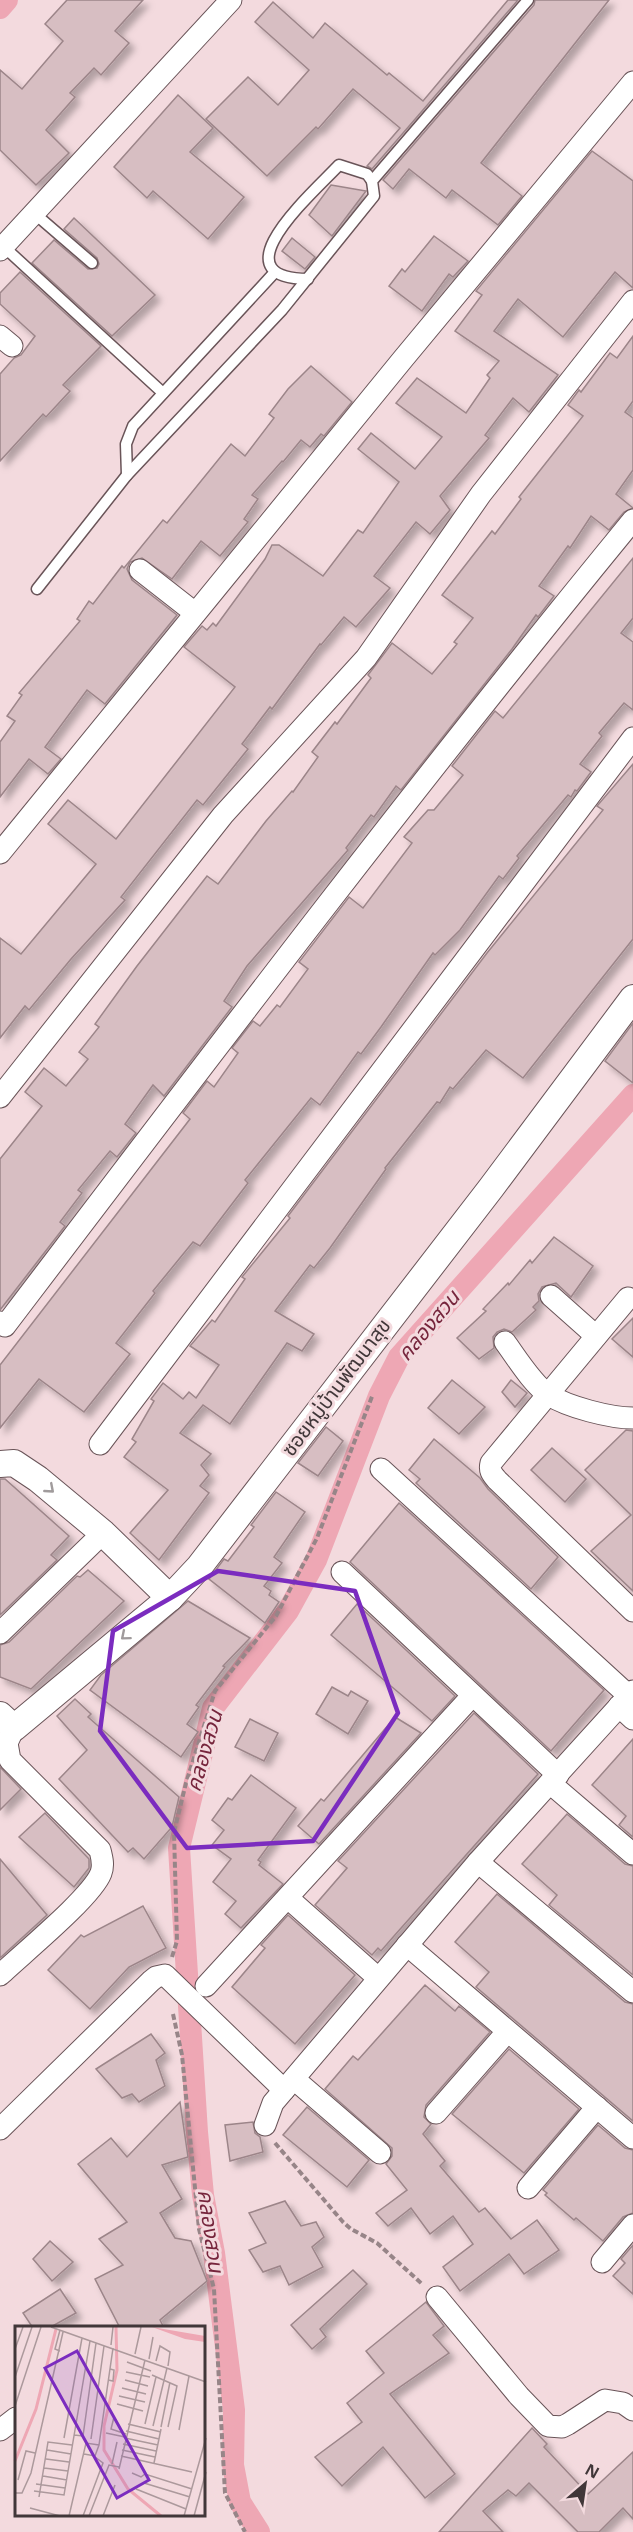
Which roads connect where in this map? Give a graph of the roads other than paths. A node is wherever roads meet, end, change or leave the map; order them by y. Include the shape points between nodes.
1 (231, 0) edge
2 (528, 0) edge
3 (633, 82) edge
4 (372, 181) junction
5 (34, 213) junction
6 (2, 248) edge
7 (92, 263) dead end
8 (275, 272) junction
9 (308, 279) junction
10 (633, 301) edge
11 (163, 393) junction
12 (127, 475) junction
13 (633, 520) edge
14 (140, 570) dead end
15 (37, 589) dead end
16 (195, 613) junction
17 (633, 738) edge
18 (0, 853) edge
19 (633, 998) edge
20 (0, 1097) edge
21 (551, 1296) dead end
22 (628, 1298) dead end
23 (2, 1327) edge
24 (596, 1336) junction
25 (505, 1342) dead end
26 (548, 1395) junction
27 (633, 1418) edge
28 (100, 1444) dead end
29 (0, 1464) edge
30 (381, 1469) dead end
31 (103, 1533) junction
32 (342, 1572) dead end
33 (170, 1598) junction
34 (633, 1611) edge
35 (0, 1633) edge
36 (472, 1696) junction
37 (628, 1703) edge
38 (7, 1722) edge
39 (554, 1779) junction
40 (633, 1854) edge
41 (478, 1862) junction
42 (288, 1898) junction
43 (407, 1945) junction
44 (0, 1975) edge
45 (378, 1978) junction
46 (206, 1986) dead end
47 (633, 1992) edge
48 (507, 2032) junction
49 (289, 2084) junction
50 (597, 2107) junction
51 (436, 2114) dead end
52 (265, 2125) road end
53 (0, 2130) edge
54 (633, 2138) edge
55 (380, 2153) dead end
56 (528, 2188) dead end
57 (633, 2225) edge
58 (602, 2262) dead end
59 (437, 2297) road end
60 (633, 2410) edge
61 (15, 2419) edge
62 (0, 2430) edge

1 - 5 street
2 - 4 lane
3 - 16 street
4 - 8 lane via 367,174 339,165 279,230 268,249 269,264
4 - 9 lane via 375,196
5 - 6 street
5 - 7 lane
6 - 11 lane
8 - 9 lane via 287,279
8 - 11 lane
9 - 12 lane
10 - 20 street via 481,494 366,658 223,815
11 - 12 lane via 128,435
12 - 15 lane
13 - 23 street via 427,778
14 - 16 street
16 - 18 street
17 - 28 street
19 - 33 street, ซอยหมู่บ้านพัฒนาสุข via 224,1536
21 - 24 street
22 - 24 street
24 - 26 street
25 - 26 street
26 - 27 street via 586,1410
26 - 34 street via 491,1463 491,1473
29 -> 31 street via 14,1463 29,1472
30 - 37 street
31 - 33 street
31 - 35 street
32 - 36 street
33 -> 38 street, ซอยหมู่บ้านพัฒนาสุข
36 - 39 street
36 - 42 street
37 - 39 street
38 - 44 street via 10,1760 100,1850 103,1861 101,1872 83,1898
39 - 40 street
39 - 41 street
41 - 43 street
41 - 47 street
42 - 45 street
42 - 46 street
43 - 45 street
43 - 48 street
45 - 49 street
48 - 50 street
48 - 51 street
49 - 52 street via 269,2109
49 - 53 street via 217,2025 165,1975 151,1981
49 - 55 street
50 - 54 street
50 - 56 street
57 - 58 street
59 - 60 street via 548,2426 562,2427 605,2400 623,2403
61 - 62 street

